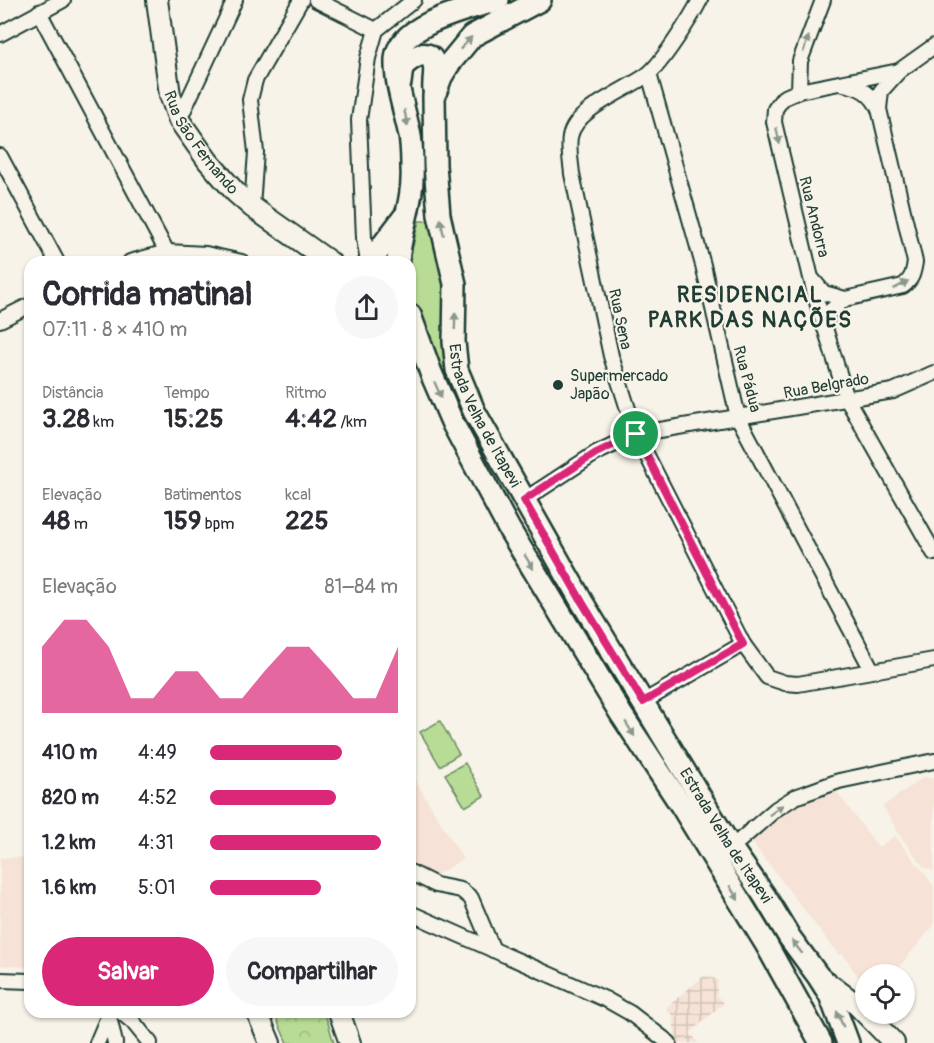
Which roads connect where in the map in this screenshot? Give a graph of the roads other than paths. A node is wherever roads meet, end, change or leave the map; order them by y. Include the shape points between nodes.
1 (63, 0) edge
2 (157, 0) edge
3 (234, 0) edge
4 (301, 0) edge
5 (316, 0) edge
6 (414, 0) edge
7 (498, 0) edge
8 (540, 0) edge
9 (700, 0) edge
10 (822, 0) edge
11 (39, 12) junction
12 (376, 30) junction
13 (0, 34) edge
14 (934, 46) edge
15 (899, 71) junction
16 (649, 74) junction
17 (838, 83) junction
18 (399, 86) junction
19 (799, 91) junction
20 (434, 96) junction
21 (879, 109) junction
22 (179, 120) junction
23 (0, 156) edge
24 (252, 207) junction
25 (409, 212) junction
26 (167, 252) junction
27 (54, 256) edge
28 (152, 256) edge
29 (215, 256) edge
30 (305, 256) edge
31 (368, 256) edge
32 (374, 256) edge
33 (398, 256) edge
34 (812, 278) junction
35 (845, 300) junction
36 (24, 308) edge
37 (0, 320) edge
38 (824, 327) junction
39 (416, 333) edge
40 (416, 348) edge
41 (425, 359) junction
42 (934, 373) edge
43 (847, 399) junction
44 (738, 417) junction
45 (636, 434) junction
46 (524, 500) junction
47 (934, 553) edge
48 (743, 644) junction
49 (934, 660) edge
50 (872, 670) junction
51 (643, 702) junction
52 (934, 761) edge
53 (731, 848) junction
54 (416, 875) edge
55 (416, 916) edge
56 (766, 944) junction
57 (493, 950) junction
58 (818, 976) junction
59 (0, 980) edge
60 (24, 981) edge
61 (110, 1018) edge
62 (112, 1018) edge
63 (122, 1018) edge
64 (260, 1018) edge
65 (341, 1018) edge
66 (98, 1043) edge
67 (115, 1043) edge
68 (150, 1043) edge
69 (270, 1043) edge
70 (350, 1043) edge
71 (669, 1043) edge
72 (821, 1043) edge
73 (837, 1043) edge
74 (848, 1043) edge
75 (894, 1043) edge

1 - 11 street
2 - 22 main road, Rua São Fernando via 170,95
3 - 22 street
4 - 24 street via 255,80 250,99 256,152
5 - 12 street
6 - 12 street
7 - 18 main road via 435,21 411,34 399,48 396,59
20 -> 8 main road, Estrada Velha de Itapevi via 449,64 472,36
9 - 16 street, Rua Sena
19 -> 10 street via 800,61
11 - 13 street
11 - 26 street
12 - 31 street via 358,120
14 - 15 street, Rua Andorra
15 - 17 street, Rua Andorra
15 - 21 street via 881,92
16 - 44 street, Rua Pádua via 703,265
16 - 45 street, Rua Sena via 586,113 570,134 569,146 611,356
17 - 19 street, Rua Andorra
17 - 21 street via 867,93
18 - 20 main road via 402,67 417,54 424,54 434,64
18 -> 25 main road via 412,158
19 -> 34 street, Rua Andorra via 783,98 775,109 774,122
46 -> 20 main road, Estrada Velha de Itapevi via 474,411 458,370 454,342 455,284 439,215
35 -> 21 street via 903,286 913,274 915,262
22 - 24 main road, Rua São Fernando via 207,161
23 - 27 street
24 - 30 main road, Rua São Fernando
25 - 32 main road
25 - 33 main road
26 - 28 street
26 - 29 street
34 - 35 street via 824,293
34 - 38 street, Rua Andorra
35 - 38 street via 829,312
36 - 37 street
38 - 43 street, Rua Andorra
39 - 41 main road, Estrada Velha de Itapevi
40 - 41 main road
41 -> 56 main road, Estrada Velha de Itapevi via 453,424 509,529
42 - 43 street, Rua Belgrado via 893,391
43 - 44 street, Rua Belgrado
43 - 47 street, Rua Andorra
44 - 45 street, Rua Belgrado
44 - 50 street, Rua Pádua
45 - 46 street, Rua Belgrado via 596,453
45 - 48 street, Rua Sena
46 - 51 main road, Estrada Velha de Itapevi
48 - 50 street, Rua Sena via 767,677 786,683
48 - 51 street
49 - 50 street, Rua Sena
51 - 53 main road, Estrada Velha de Itapevi
53 -> 52 street via 795,797 838,781
58 -> 53 main road, Estrada Velha de Itapevi
54 - 57 street via 436,885 462,890 471,898
55 - 57 street
56 - 72 main road, Estrada Velha de Itapevi
56 - 73 main road via 782,955
57 - 71 street via 607,1000
74 -> 58 main road, Estrada Velha de Itapevi via 830,995
58 - 75 main road via 856,1004
59 - 60 street
61 - 66 street
62 - 67 street
63 - 68 street via 133,1022
64 - 69 main road
65 - 70 main road

